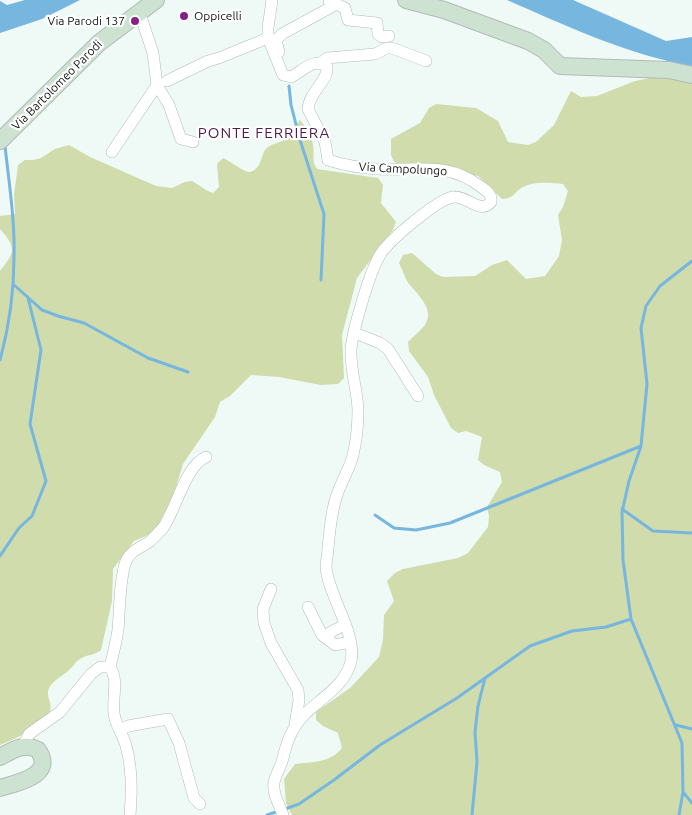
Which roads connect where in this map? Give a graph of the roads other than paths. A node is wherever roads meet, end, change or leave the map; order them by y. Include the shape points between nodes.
1 (156, 0) edge
2 (272, 0) edge
3 (406, 0) edge
4 (331, 2) edge
5 (139, 11) junction
6 (389, 36) dead end
7 (268, 38) junction
8 (426, 61) dead end
9 (322, 63) junction
10 (278, 64) junction
11 (692, 75) edge
12 (162, 83) junction
13 (0, 141) edge
14 (193, 142) dead end
15 (112, 152) dead end
16 (355, 333) junction
17 (418, 396) dead end
18 (206, 457) dead end
19 (271, 589) dead end
20 (308, 607) dead end
21 (344, 625) junction
22 (329, 640) junction
23 (350, 642) junction
24 (110, 667) junction
25 (295, 726) junction
26 (120, 730) junction
27 (23, 746) junction
28 (0, 757) edge
29 (0, 788) edge
30 (200, 804) dead end
31 (130, 815) edge
32 (283, 815) edge

1 - 5 main road, Via Bartolomeo Parodi
2 - 7 street
3 - 11 main road via 444,10 528,42 544,50 560,66 669,70
4 - 6 street via 345,8 348,20 377,23 378,34
4 - 10 street via 278,38 276,42 281,61
5 - 12 street
5 - 13 main road, Via Bartolomeo Parodi via 84,56
7 - 10 street
7 - 12 street
8 - 9 street via 387,48 375,54 327,58
9 - 10 street via 312,64 288,77 283,75
9 - 16 street, Via Campolungo via 327,66 327,73 311,97 308,109 325,142 328,160 379,170 452,171 475,182 491,198 485,207 455,196 447,199 387,244 374,269
12 - 14 street via 181,139
12 - 15 street
16 - 17 street via 388,349
16 - 21 street, Via Campolungo via 351,349 358,410 354,452 338,493 326,567
18 - 24 street via 194,464 162,529 125,562
19 - 25 street via 263,609 264,623 298,690
20 - 22 street via 322,635
21 - 22 street via 329,633
21 - 23 street, Via Campolungo
22 - 23 street via 335,645
23 - 25 street, Via Campolungo via 352,655 347,672
24 - 26 street via 114,678 114,715
24 - 27 street via 100,667 91,674 60,712 29,734
25 - 32 street, Via Campolungo via 274,782
26 - 30 street via 168,719 194,798
26 - 31 street via 128,757
27 - 28 main road
27 - 29 main road via 38,750 42,762 40,770 33,777

